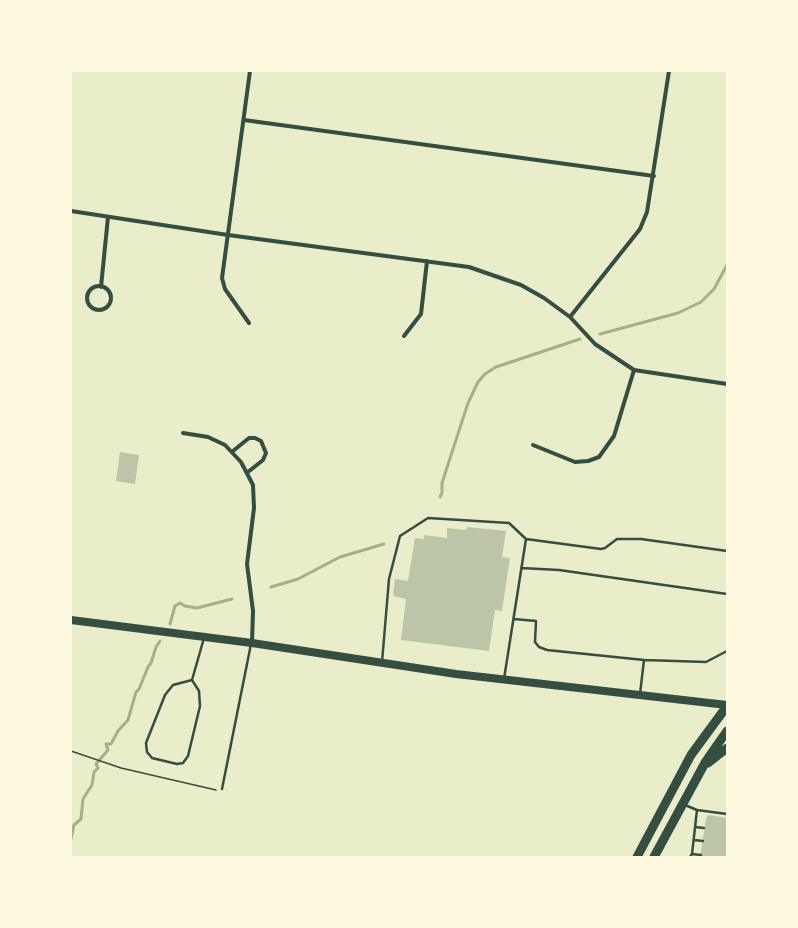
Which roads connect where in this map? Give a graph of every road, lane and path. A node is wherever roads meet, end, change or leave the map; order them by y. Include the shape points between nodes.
1 (250, 71) edge
2 (669, 71) edge
3 (244, 120) junction
4 (654, 176) junction
5 (71, 211) edge
6 (108, 217) junction
7 (228, 235) junction
8 (427, 261) junction
9 (101, 287) junction
10 (570, 317) junction
11 (248, 323) dead end
12 (404, 336) dead end
13 (634, 370) junction
14 (727, 384) edge
15 (182, 432) dead end
16 (534, 445) dead end
17 (233, 452) junction
18 (248, 472) junction
19 (526, 540) junction
20 (727, 551) edge
21 (521, 568) junction
22 (727, 594) edge
23 (514, 619) junction
24 (71, 620) edge
25 (204, 638) junction
26 (252, 643) junction
27 (727, 651) edge
28 (644, 660) junction
29 (382, 662) junction
30 (504, 679) junction
31 (192, 680) junction
32 (640, 695) junction
33 (727, 706) edge
34 (727, 731) edge
35 (727, 748) edge
36 (71, 751) edge
37 (703, 767) junction
38 (222, 789) joint
39 (683, 804) junction
40 (698, 810) junction
41 (727, 814) edge
42 (696, 827) junction
43 (704, 828) dead end
44 (694, 840) junction
45 (703, 841) dead end
46 (692, 854) junction
47 (701, 854) dead end
48 (637, 857) edge
49 (654, 857) edge
50 (690, 857) edge

1 - 3 street
2 - 4 street
3 - 4 street
3 - 7 street
4 - 10 street via 647,212 640,229
5 - 6 street
6 - 7 street
6 - 9 street
7 - 8 street
7 - 11 street via 222,278 224,289
8 - 10 street via 469,267 522,285
8 - 12 street via 421,314
9 - 9 street via 92,289 88,296 89,305 97,310 106,308 110,300 109,292
10 - 13 street via 595,344
13 - 14 street
13 - 16 street via 614,436 599,457 575,462
15 - 17 street via 208,438 225,445
17 - 18 street
17 - 18 street via 249,438 261,441 266,453 263,460
18 - 26 street via 254,484 255,494 247,564 253,611
19 - 20 lane via 601,549 617,539 641,539
19 - 21 lane
19 - 29 lane via 509,523 428,518 400,536 388,579
21 - 22 lane via 559,570
21 - 23 lane
23 - 28 lane via 536,621 535,642 547,650
23 - 30 lane
24 - 25 main road
25 - 26 main road
25 - 31 lane
26 - 29 main road
26 - 38 lane
27 - 28 lane via 706,662
28 - 32 lane
29 - 30 main road
30 - 32 main road
31 - 31 lane via 199,691 200,706 188,756 177,764 152,758 147,752 146,743 165,695 173,685
32 - 33 main road
33 - 48 main road via 691,755
34 - 37 main road
35 - 37 main road
36 - 38 path via 121,768 214,791
37 - 39 main road
39 - 40 lane
39 - 49 main road
40 - 41 lane
40 - 42 lane
42 - 43 lane
42 - 44 lane
44 - 45 lane
44 - 46 lane
46 - 47 lane
46 - 50 lane

